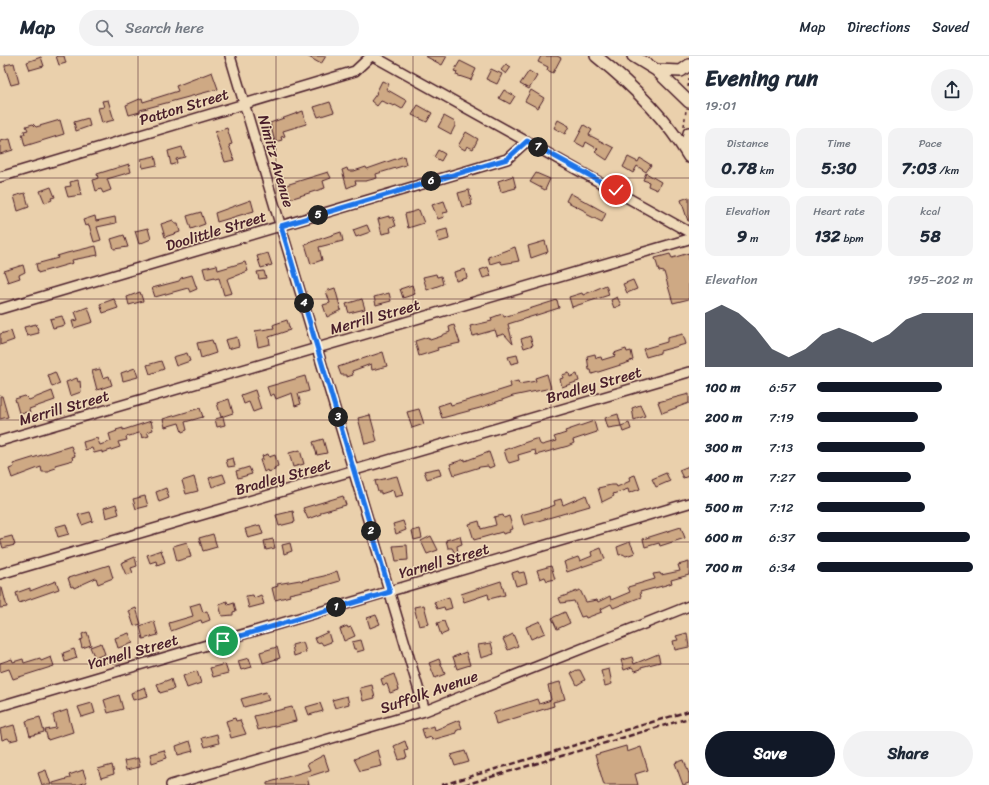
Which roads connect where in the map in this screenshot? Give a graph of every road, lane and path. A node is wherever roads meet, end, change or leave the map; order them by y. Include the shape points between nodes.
1 (230, 56) edge
2 (372, 56) edge
3 (596, 56) edge
4 (633, 56) edge
5 (689, 65) edge
6 (656, 70) junction
7 (689, 79) edge
8 (688, 100) edge
9 (245, 104) junction
10 (686, 131) edge
11 (527, 141) junction
12 (688, 154) edge
13 (0, 177) edge
14 (281, 226) junction
15 (688, 238) edge
16 (0, 309) edge
17 (317, 348) junction
18 (689, 372) edge
19 (0, 441) edge
20 (353, 470) junction
21 (689, 503) edge
22 (0, 574) edge
23 (390, 592) junction
24 (689, 606) edge
25 (0, 706) edge
26 (425, 711) junction
27 (172, 785) edge

1 - 9 street, Nimitz Avenue
2 - 9 street, Patton Street via 355,71
2 - 11 street
3 - 12 main road via 635,90
4 - 6 main road
5 - 6 main road via 681,71
6 - 8 main road
7 - 8 path
8 - 10 path
9 - 13 street, Patton Street
9 - 14 street, Nimitz Avenue
10 - 12 main road
11 - 14 street, Doolittle Street via 507,159
11 - 15 street
14 - 16 street, Doolittle Street
14 - 17 street, Nimitz Avenue
15 - 17 street, Merrill Street
17 - 19 street, Merrill Street
17 - 20 street, Nimitz Avenue
18 - 20 street, Bradley Street
20 - 22 street, Bradley Street
20 - 23 street, Nimitz Avenue
21 - 23 street, Yarnell Street
23 - 25 street, Yarnell Street
23 - 26 street, Nimitz Avenue
24 - 26 street, Suffolk Avenue
26 - 27 street, Suffolk Avenue

